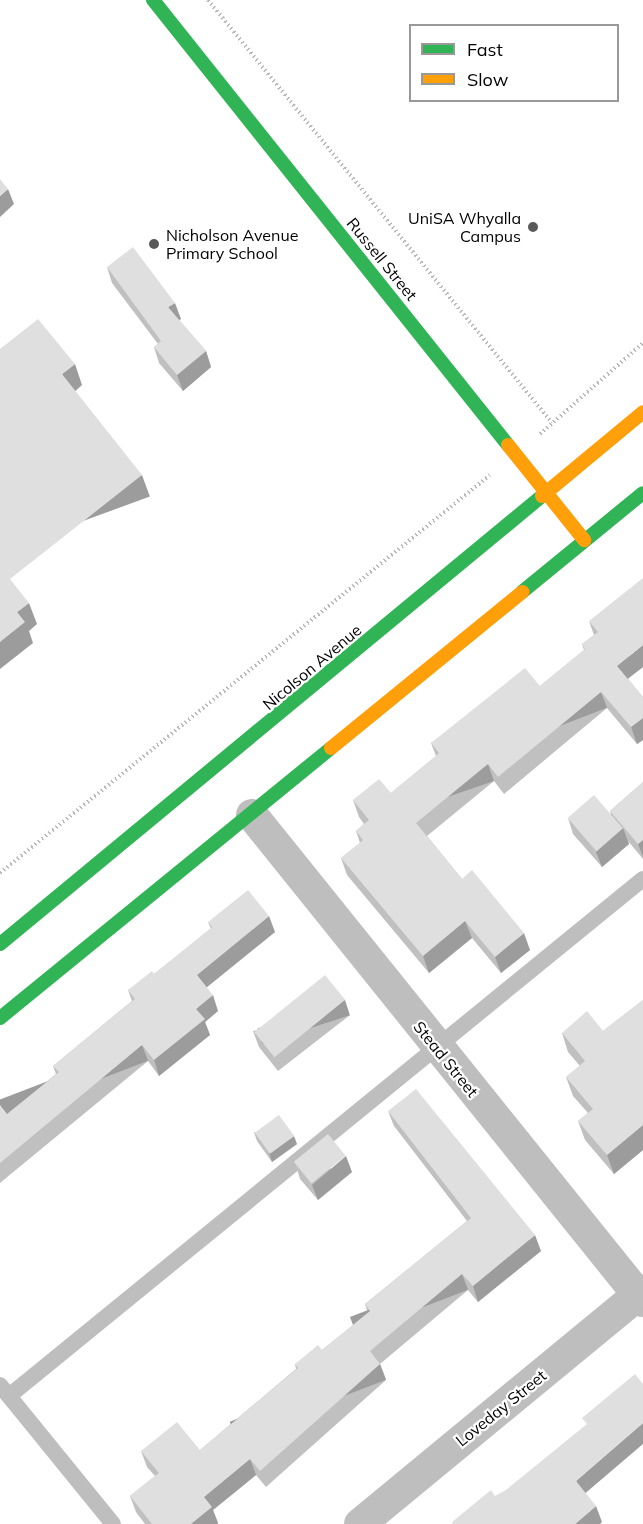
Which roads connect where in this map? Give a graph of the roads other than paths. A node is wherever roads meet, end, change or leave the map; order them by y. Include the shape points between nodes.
1 (153, 0) edge
2 (643, 412) edge
3 (548, 492) junction
4 (643, 493) edge
5 (584, 540) junction
6 (252, 815) junction
7 (643, 879) edge
8 (0, 944) edge
9 (0, 1018) edge
10 (436, 1047) junction
11 (642, 1296) edge
12 (4, 1390) edge
13 (113, 1524) edge
14 (360, 1524) edge

1 - 3 main road, Russell Street
2 - 3 main road, Nicolson Avenue
3 - 5 main road, Russell Street
3 - 8 main road, Nicolson Avenue
4 - 5 main road
5 - 6 main road
6 - 9 main road
6 - 10 street, Stead Street
7 - 10 lane
10 - 11 street, Stead Street
10 - 12 lane
11 - 14 street, Loveday Street
12 - 13 lane

